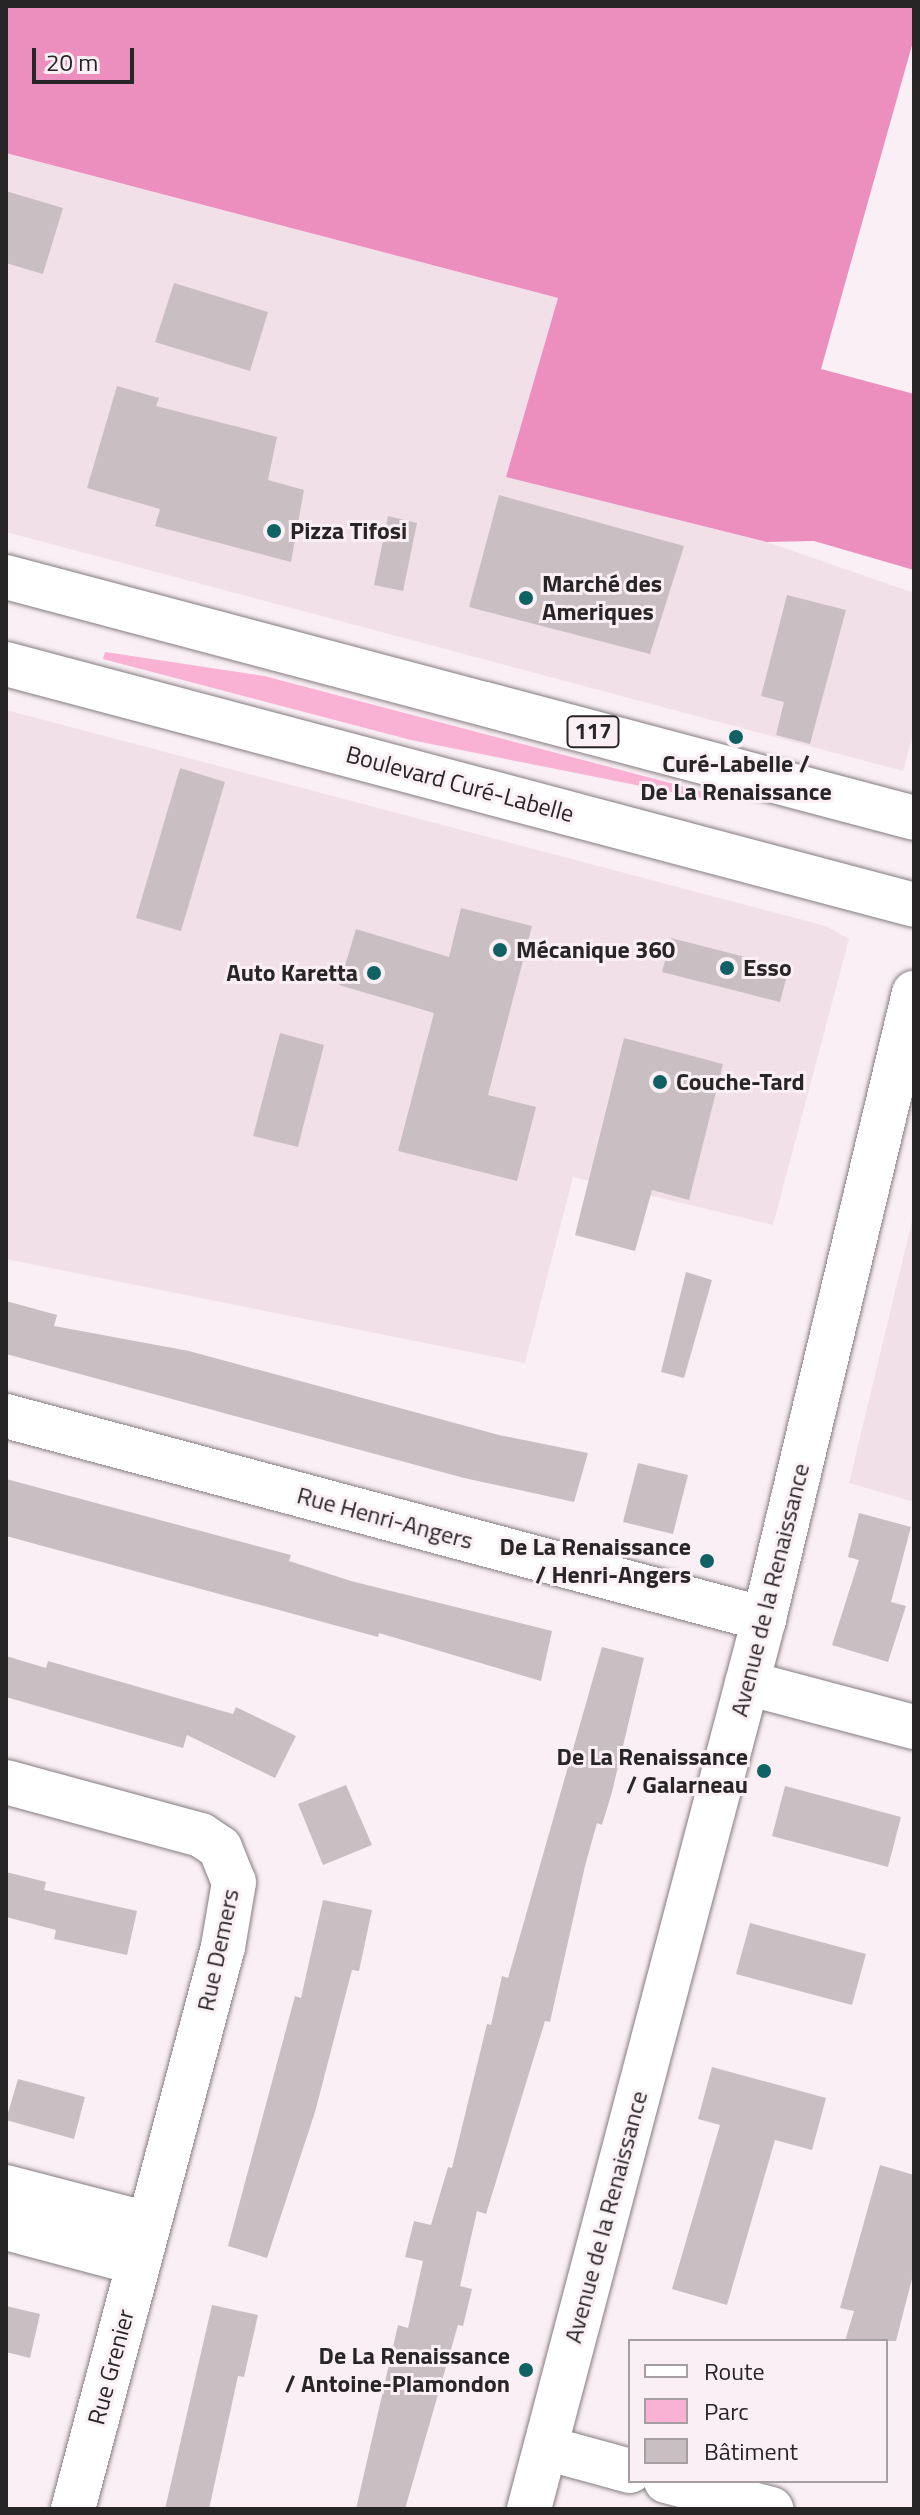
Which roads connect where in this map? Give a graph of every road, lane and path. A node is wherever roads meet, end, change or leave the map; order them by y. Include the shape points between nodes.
1 (6, 577) edge
2 (6, 664) edge
3 (914, 818) edge
4 (914, 905) edge
5 (914, 993) edge
6 (6, 1416) edge
7 (764, 1619) junction
8 (747, 1683) junction
9 (914, 1727) edge
10 (6, 1782) edge
11 (6, 2187) edge
12 (6, 2228) edge
13 (143, 2244) junction
14 (546, 2448) junction
15 (628, 2470) edge
16 (674, 2483) edge
17 (73, 2509) edge
18 (529, 2509) edge
19 (771, 2509) edge

1 - 3 street, 117
2 - 4 street, Boulevard Curé-Labelle
5 - 7 street, Avenue de la Renaissance
6 - 7 street, Rue Henri-Angers
7 - 8 street, Avenue de la Renaissance
8 - 9 street
8 - 14 street, Avenue de la Renaissance
10 - 13 street, Rue Demers via 188,1829 212,1841 231,1869 232,1906 223,1947
11 - 13 street
12 - 13 street
13 - 17 street, Rue Grenier
14 - 15 street
14 - 18 street, Avenue de la Renaissance
16 - 19 street

